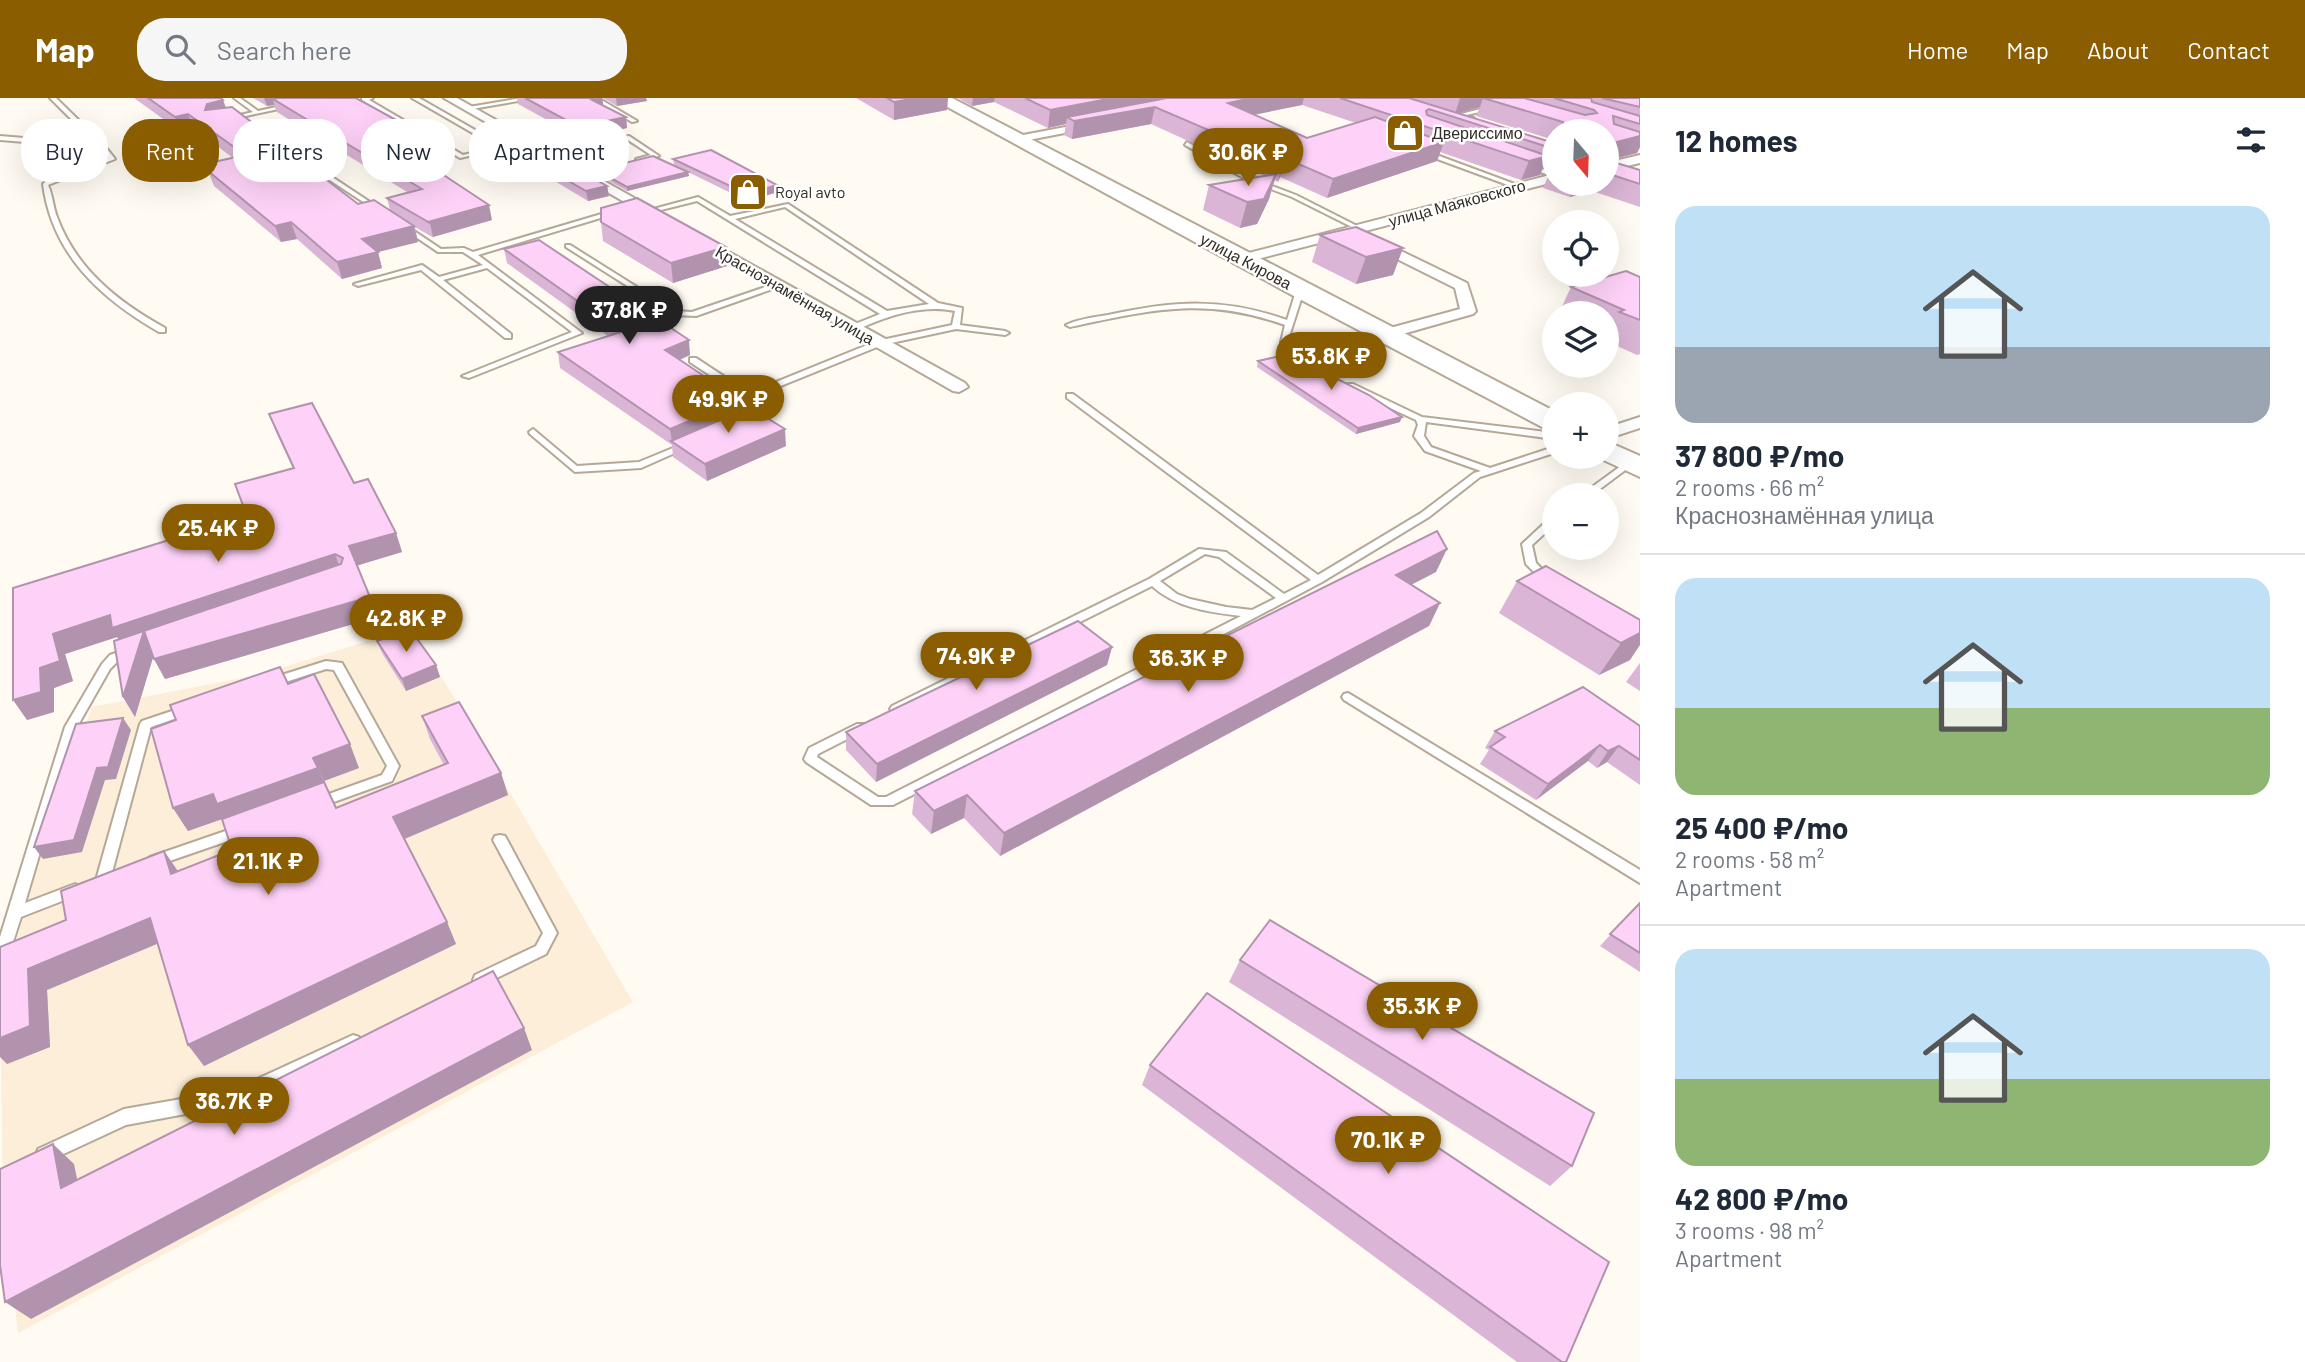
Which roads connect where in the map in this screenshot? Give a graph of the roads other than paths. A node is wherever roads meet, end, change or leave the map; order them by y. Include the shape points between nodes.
1 (52, 98) edge
2 (237, 98) edge
3 (370, 98) edge
4 (415, 98) edge
5 (533, 98) edge
6 (594, 98) edge
7 (939, 98) edge
8 (514, 99) edge
9 (458, 103) edge
10 (293, 105) edge
11 (1500, 106) edge
12 (432, 108) junction
13 (231, 110) edge
14 (257, 113) junction
15 (239, 117) junction
16 (74, 119) edge
17 (227, 119) edge
18 (242, 119) edge
19 (487, 119) edge
20 (1440, 119) edge
21 (635, 121) dead end
22 (1112, 121) edge
23 (1481, 127) joint
24 (469, 129) edge
25 (0, 138) edge
26 (629, 139) edge
27 (1018, 139) junction
28 (21, 140) edge
29 (1187, 144) edge
30 (1529, 148) edge
31 (1415, 149) edge
32 (1542, 152) edge
33 (469, 155) edge
34 (1640, 159) edge
35 (629, 162) edge
36 (1515, 162) edge
37 (1619, 169) edge
38 (1542, 172) edge
39 (1542, 180) edge
40 (50, 182) edge
41 (336, 182) edge
42 (597, 182) edge
43 (1518, 187) junction
44 (640, 208) junction
45 (620, 211) edge
46 (382, 213) edge
47 (729, 218) junction
48 (394, 220) edge
49 (1356, 230) junction
50 (568, 246) dead end
51 (473, 254) junction
52 (1242, 259) junction
53 (490, 265) junction
54 (438, 279) junction
55 (358, 284) dead end
56 (780, 285) junction
57 (1300, 290) junction
58 (936, 305) junction
59 (886, 314) junction
60 (1288, 323) junction
61 (1070, 326) dead end
62 (956, 327) junction
63 (853, 328) junction
64 (162, 330) dead end
65 (1006, 333) dead end
66 (1385, 334) junction
67 (508, 336) dead end
68 (880, 343) junction
69 (693, 360) dead end
70 (1326, 374) edge
71 (466, 376) dead end
72 (1338, 381) edge
73 (959, 387) dead end
74 (748, 396) junction
75 (1070, 396) dead end
76 (1542, 416) edge
77 (1420, 419) junction
78 (1640, 422) edge
79 (729, 427) edge
80 (1619, 429) edge
81 (533, 432) dead end
82 (1542, 434) edge
83 (704, 438) edge
84 (1542, 454) edge
85 (1625, 460) edge
86 (1488, 470) junction
87 (1599, 483) edge
88 (1542, 531) edge
89 (1318, 580) junction
90 (1153, 581) junction
91 (1562, 590) edge
92 (1283, 598) junction
93 (1253, 614) junction
94 (142, 648) edge
95 (262, 686) edge
96 (1348, 697) dead end
97 (198, 707) edge
98 (885, 714) edge
99 (873, 720) edge
100 (309, 806) edge
101 (258, 824) edge
102 (499, 840) dead end
103 (142, 866) edge
104 (1640, 877) edge
105 (14, 913) junction
106 (0, 961) edge
107 (469, 985) edge
108 (372, 1032) edge
109 (24, 1166) edge

1 - 16 lane
2 - 14 lane
3 - 33 lane via 363,99 462,157
4 - 12 lane
5 - 8 lane
6 - 21 lane
7 - 27 highway, улица Кирова
8 - 9 lane
9 - 12 lane
9 - 19 street, Краснознамённая улица
10 - 14 lane
11 - 23 lane via 1460,115
12 - 24 lane
13 - 15 lane
14 - 15 lane
15 - 17 lane
15 - 18 lane
20 - 23 highway
22 - 27 street
25 - 28 lane
26 - 35 lane via 656,156
27 - 52 highway, улица Кирова
29 - 49 lane
30 - 32 highway
31 - 43 lane
34 - 37 street
36 - 38 lane
39 - 43 street, улица Маяковского
40 - 64 lane via 45,185 54,219 97,287 121,308
41 - 46 lane
42 - 44 street, Краснознамённая улица
43 - 49 street, улица Маяковского
44 - 47 lane via 698,199
44 - 56 street, Краснознамённая улица
45 - 51 lane
47 - 58 lane via 786,205
47 - 59 lane
48 - 51 lane via 440,251
49 - 52 street, улица Маяковского
49 - 66 street via 1462,286 1468,311
50 - 56 lane via 673,313 693,314
51 - 53 lane
52 - 57 highway, улица Кирова
53 - 54 lane
53 - 71 lane via 578,333
54 - 55 lane via 422,267
54 - 67 lane
56 - 63 street, Краснознамённая улица
57 - 60 lane
57 - 66 highway, улица Кирова
58 - 59 lane
58 - 62 lane via 959,310
59 - 63 lane
60 - 61 lane via 1234,307 1191,305
60 - 70 lane via 1284,340 1303,361
62 - 65 lane
62 - 68 lane
63 - 68 street, Краснознамённая улица
66 - 76 highway, улица Кирова
68 - 73 street, Краснознамённая улица
68 - 74 lane
69 - 74 lane
72 - 77 lane
74 - 79 lane
75 - 89 lane
77 - 82 lane
77 - 86 lane via 1419,436 1429,449
78 - 80 street
81 - 83 lane via 575,469 641,465
84 - 86 lane
85 - 87 lane
86 - 89 lane via 1414,523
88 - 91 lane via 1527,544 1535,570
89 - 92 lane
90 - 92 lane via 1203,551 1222,554
90 - 93 lane via 1162,591 1196,605
90 - 98 lane
92 - 93 lane
93 - 99 lane via 888,802 876,802 810,759 813,751
94 - 105 lane via 114,658 71,727
95 - 100 lane via 326,665 338,666 393,765 387,778
96 - 104 lane
97 - 105 lane via 146,724 110,878
101 - 103 lane
102 - 107 lane via 550,933 541,950
105 - 106 lane
108 - 109 lane via 234,1097 124,1117

